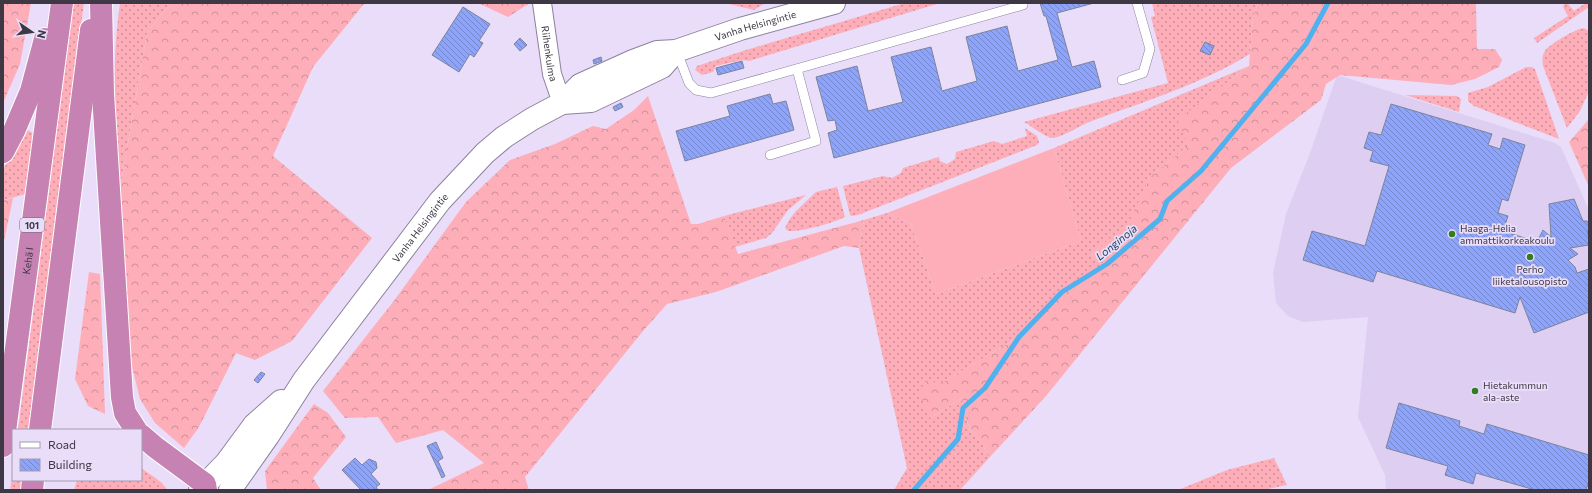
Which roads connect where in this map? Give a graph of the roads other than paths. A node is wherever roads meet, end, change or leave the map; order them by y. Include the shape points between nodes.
1 (56, 3) edge
2 (62, 3) edge
3 (95, 3) edge
4 (100, 3) edge
5 (542, 3) edge
6 (834, 3) edge
7 (1137, 3) edge
8 (1023, 5) dead end
9 (676, 51) junction
10 (797, 69) junction
11 (1122, 80) dead end
12 (562, 103) junction
13 (3, 152) edge
14 (770, 155) dead end
15 (304, 380) junction
16 (40, 429) edge
17 (135, 429) edge
18 (142, 436) edge
19 (3, 446) edge
20 (204, 488) edge
21 (230, 490) edge

1 - 13 highway via 31,91
2 - 19 highway, Kehä I / 101
3 - 16 highway
4 - 17 highway via 122,397 125,413
5 - 12 street, Riihenkulma via 551,68
6 - 9 main road, Vanha Helsingintie via 740,29
7 - 11 lane via 1150,49 1144,73
8 - 10 lane
9 - 10 lane via 689,83 696,90 711,93
9 - 12 main road, Vanha Helsingintie via 662,67 591,101
10 - 14 lane via 816,141
12 - 15 main road, Vanha Helsingintie via 504,137 453,186
15 - 20 main road, Vanha Helsingintie via 254,426
15 - 21 main road, Vanha Helsingintie
18 - 20 highway

